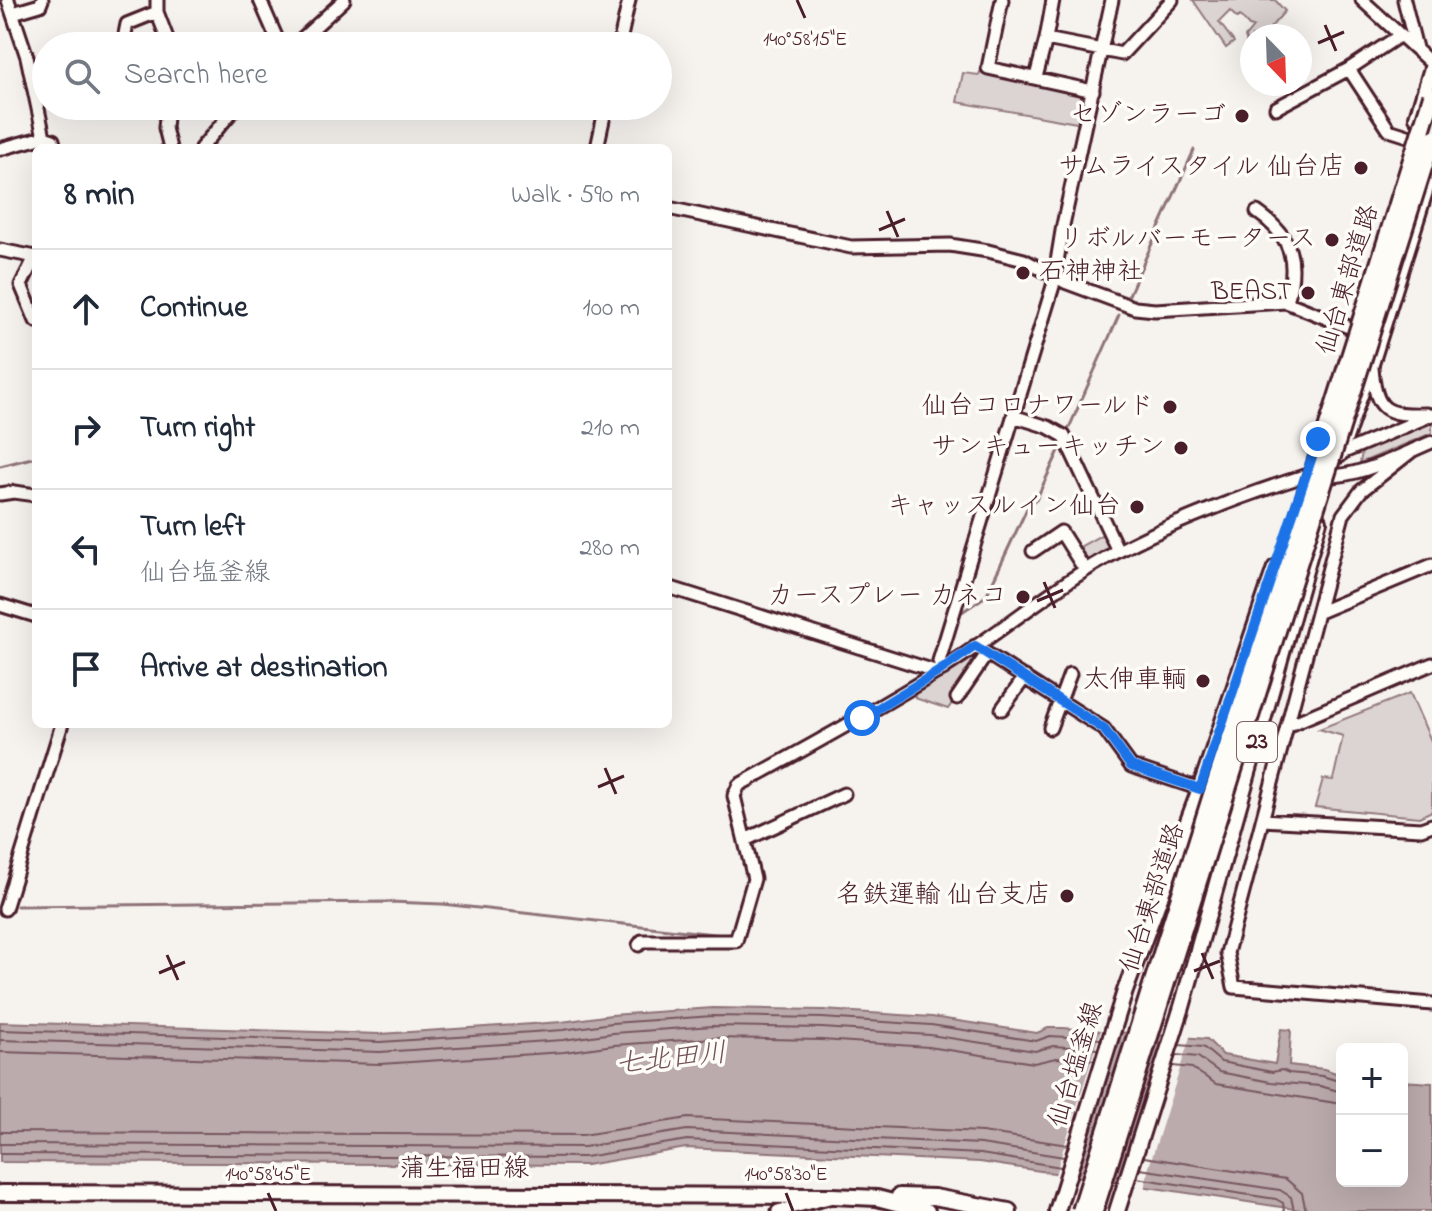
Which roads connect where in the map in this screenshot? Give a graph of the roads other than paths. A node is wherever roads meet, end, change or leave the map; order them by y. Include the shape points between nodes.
1 (8, 0) edge
2 (42, 0) edge
3 (260, 0) edge
4 (344, 0) edge
5 (629, 0) edge
6 (1002, 0) edge
7 (1053, 0) edge
8 (1112, 0) edge
9 (1172, 0) edge
10 (1362, 0) edge
11 (1404, 0) edge
12 (157, 6) edge
13 (13, 13) junction
14 (127, 32) edge
15 (165, 32) edge
16 (274, 32) edge
17 (309, 32) edge
18 (622, 32) edge
19 (1399, 36) junction
20 (1046, 39) junction
21 (1416, 48) junction
22 (1101, 49) junction
23 (1432, 66) edge
24 (1349, 69) junction
25 (1036, 77) junction
26 (32, 81) edge
27 (1093, 91) junction
28 (1432, 96) edge
29 (1276, 108) dead end
30 (40, 120) edge
31 (166, 120) edge
32 (225, 120) edge
33 (603, 120) edge
34 (44, 137) junction
35 (1411, 137) junction
36 (1432, 139) edge
37 (54, 144) edge
38 (169, 144) edge
39 (204, 144) edge
40 (598, 144) edge
41 (0, 149) edge
42 (1432, 169) edge
43 (672, 209) edge
44 (1257, 212) dead end
45 (0, 250) edge
46 (32, 256) edge
47 (32, 263) edge
48 (1055, 276) junction
49 (1287, 302) junction
50 (32, 311) edge
51 (1351, 328) junction
52 (1371, 364) junction
53 (1432, 414) edge
54 (1013, 416) junction
55 (1432, 442) edge
56 (1413, 450) junction
57 (1340, 453) junction
58 (1307, 475) junction
59 (1332, 477) junction
60 (0, 494) edge
61 (32, 494) edge
62 (1033, 551) dead end
63 (1118, 551) junction
64 (1432, 565) edge
65 (1085, 570) junction
66 (672, 588) edge
67 (0, 605) edge
68 (1319, 612) junction
69 (32, 615) edge
70 (975, 646) junction
71 (986, 655) junction
72 (1432, 664) edge
73 (940, 670) junction
74 (1070, 674) dead end
75 (1025, 677) junction
76 (957, 698) dead end
77 (1060, 700) junction
78 (1002, 709) dead end
79 (1289, 725) junction
80 (61, 728) edge
81 (1050, 728) dead end
82 (1200, 789) junction
83 (844, 794) dead end
84 (1262, 820) junction
85 (1432, 825) edge
86 (745, 840) junction
87 (5, 909) dead end
88 (639, 945) dead end
89 (1432, 1004) edge
90 (0, 1193) edge
91 (833, 1196) junction
92 (877, 1198) junction
93 (943, 1205) edge
94 (1119, 1205) edge
95 (778, 1211) edge
96 (927, 1211) edge
97 (1009, 1211) edge
98 (1057, 1211) edge
99 (1081, 1211) edge
100 (1094, 1211) edge

1 - 13 street
2 - 13 street
3 - 16 street
4 - 17 street
5 - 18 street
6 - 25 street via 988,68
7 - 20 street
8 - 22 street
9 - 22 street via 1122,54
10 - 19 street
11 - 21 street
12 - 14 street via 127,24
12 - 15 street
13 - 26 street
19 - 21 street
19 - 24 street
20 - 22 street
20 - 25 street
21 - 23 street
22 - 27 street
23 - 35 main road, 仙台塩釜線 / 23
24 - 29 street
24 - 35 street via 1389,130
25 - 27 street
27 - 48 street
28 - 99 highway, 仙台東部道路, bridge
30 - 34 street
31 - 38 street
32 - 39 street
33 - 40 street
34 - 37 street
34 - 41 street
35 - 51 main road, 仙台塩釜線 / 23
36 - 100 highway, 仙台東部道路, bridge
42 - 52 main road, 23
43 - 48 street via 851,247 950,245 988,251 1024,260
44 - 49 street via 1289,249 1294,277
45 - 46 street
47 - 50 street via 21,285
48 - 49 street via 1135,308
48 - 54 street
49 - 51 street
51 - 58 main road, 仙台塩釜線 / 23
52 - 53 street via 1381,405 1400,414
52 - 57 main road, 23
53 - 57 street
54 - 63 street via 1064,436
54 - 73 street
55 - 56 street
56 - 59 street
56 - 68 street via 1361,491 1343,515
57 - 58 street
57 - 59 main road, 23
58 - 59 street
58 - 63 street
58 - 82 main road, 仙台塩釜線 / 23
59 - 94 main road, 23 via 1182,1007
60 - 61 street
62 - 65 street via 1061,532
63 - 65 street
64 - 68 street
65 - 70 street
66 - 73 street
67 - 69 street
68 - 79 street
70 - 71 street
70 - 73 street
71 - 75 street
71 - 76 street
72 - 79 street
73 - 86 street via 739,785 734,796
74 - 77 street
75 - 77 street
75 - 78 street
77 - 81 street
77 - 82 street via 1104,729 1131,766
79 - 84 street
80 - 87 street
82 - 98 main road, 仙台塩釜線 / 23 via 1122,1002
83 - 86 street
84 - 85 street via 1421,829
84 - 89 street via 1227,953 1234,987
86 - 88 street via 754,879 736,941
90 - 91 main road, 蒲生福田線
91 - 92 main road, 蒲生福田線
91 - 95 street
92 - 93 main road via 897,1196
92 - 96 main road, 蒲生福田線
93 - 97 main road

